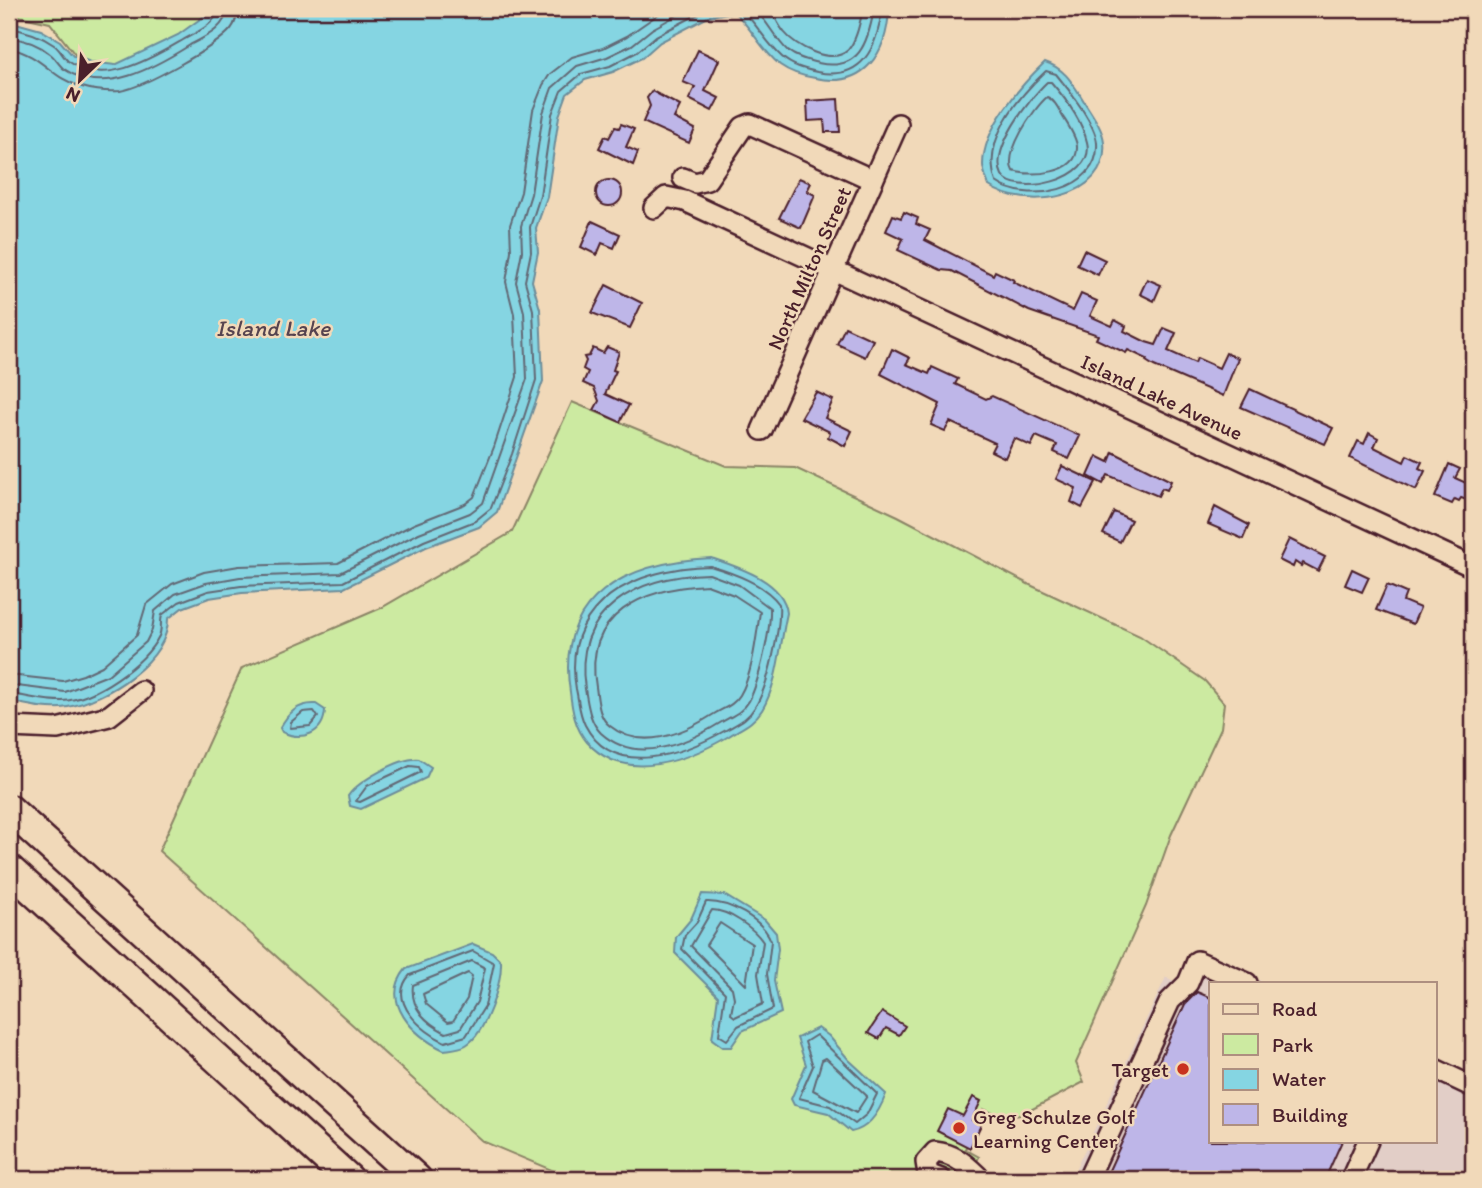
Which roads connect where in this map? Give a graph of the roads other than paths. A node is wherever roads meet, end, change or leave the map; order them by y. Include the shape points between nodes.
1 (898, 124) dead end
2 (683, 178) dead end
3 (873, 180) junction
4 (654, 208) dead end
5 (832, 271) junction
6 (762, 430) dead end
7 (1473, 567) edge
8 (141, 691) dead end
9 (9, 727) edge
10 (9, 810) edge
11 (9, 869) edge
12 (1245, 982) edge
13 (1436, 1069) edge
14 (1473, 1087) edge
15 (1368, 1142) edge
16 (349, 1179) edge
17 (417, 1179) edge
18 (941, 1179) edge
19 (981, 1179) edge
20 (1088, 1179) edge
21 (1351, 1179) edge

1 - 3 street, North Milton Street
2 - 3 street via 695,183 707,180 743,127 750,124
3 - 5 street, North Milton Street
4 - 5 street, Island Lake Avenue via 666,197 685,201
5 - 6 street, North Milton Street
5 - 7 street, Island Lake Avenue
8 - 9 street via 109,716 57,729
10 - 17 highway
11 - 16 highway
12 - 20 street via 1197,961 1188,982 1170,1001
13 - 14 street
15 - 21 street
18 - 19 street via 929,1174 926,1162 935,1152 949,1153

